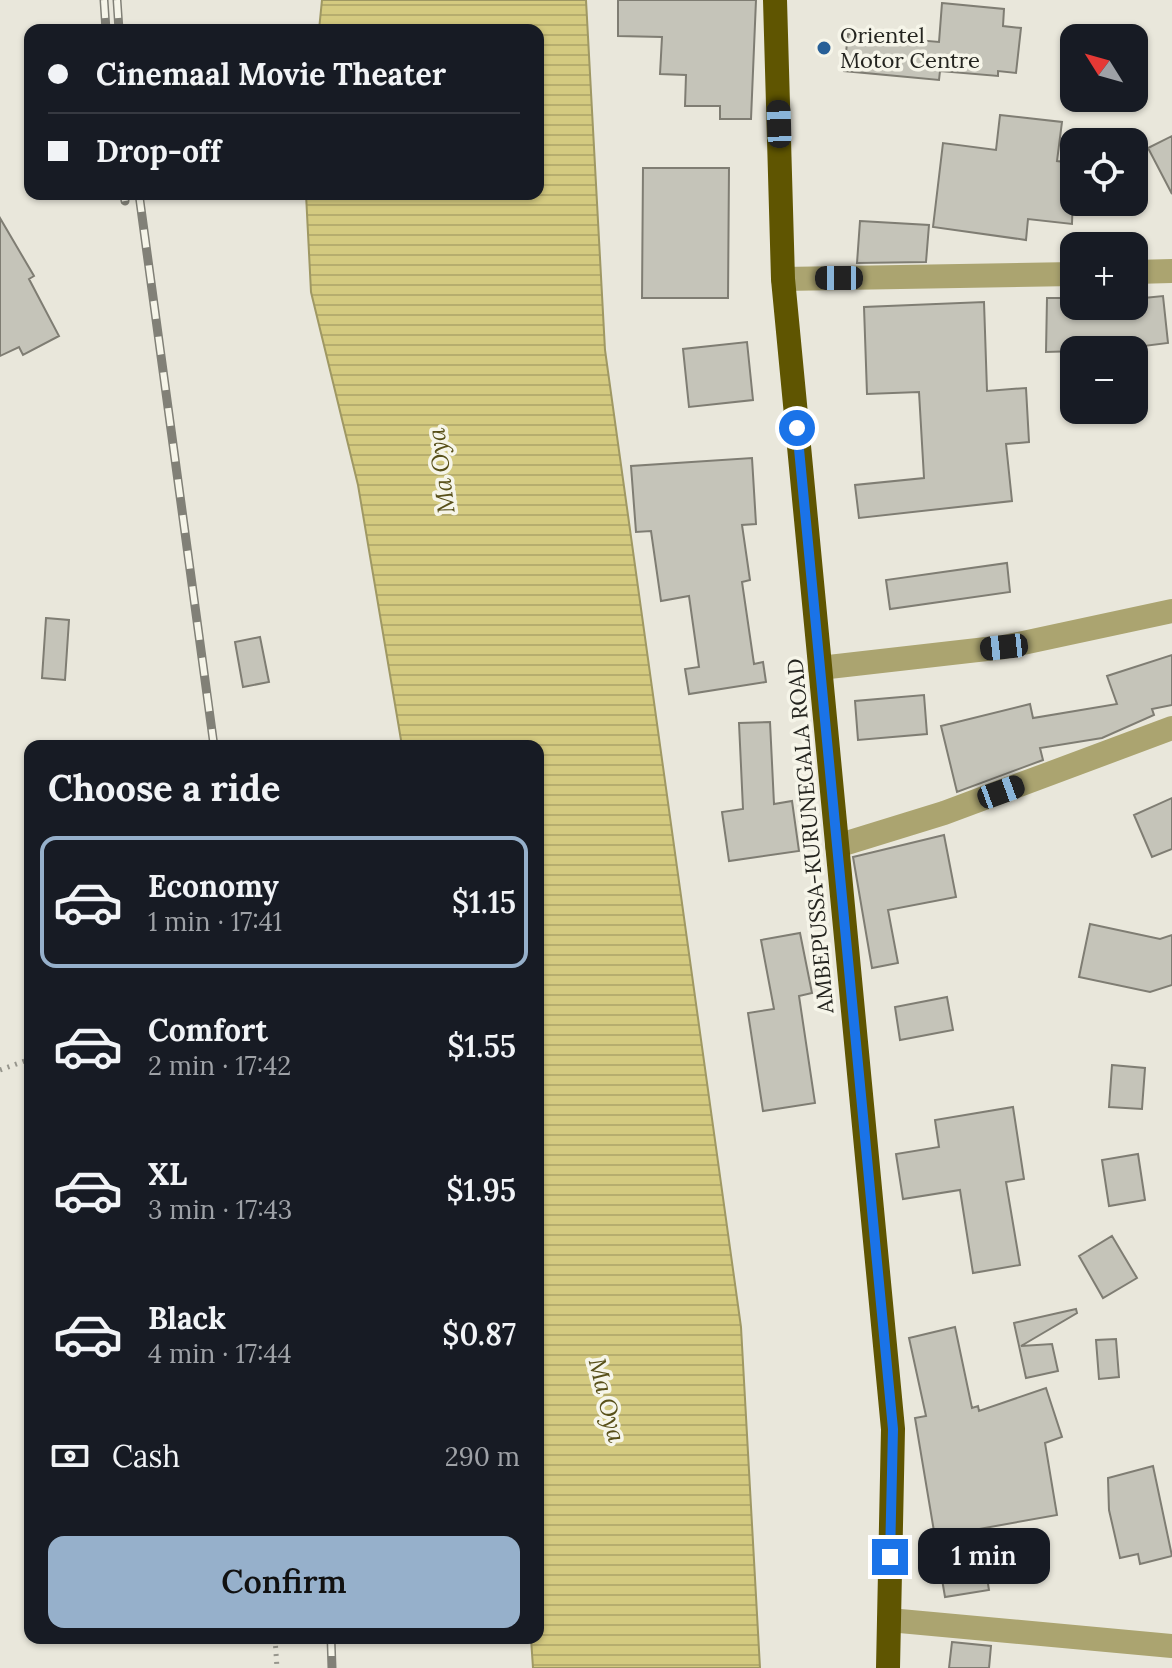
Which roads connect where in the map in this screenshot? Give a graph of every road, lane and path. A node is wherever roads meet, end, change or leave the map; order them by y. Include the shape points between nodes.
1 (775, 0) edge
2 (1172, 271) edge
3 (1148, 272) edge
4 (1060, 274) edge
5 (783, 279) junction
6 (1172, 611) edge
7 (820, 668) junction
8 (1172, 728) edge
9 (837, 846) junction
10 (24, 1061) edge
11 (0, 1070) edge
12 (889, 1620) junction
13 (275, 1644) edge
14 (1172, 1646) edge
15 (277, 1668) edge
16 (888, 1668) edge

1 - 5 highway, AMBEPUSSA-KURUNEGALA ROAD
2 - 3 street
4 - 5 street
5 - 7 highway, AMBEPUSSA-KURUNEGALA ROAD
6 - 7 street via 1004,647
7 - 9 highway, AMBEPUSSA-KURUNEGALA ROAD
8 - 9 street via 944,813
9 - 12 highway, AMBEPUSSA-KURUNEGALA ROAD via 893,1429
10 - 11 path
12 - 14 street
12 - 16 highway, AMBEPUSSA-KURUNEGALA ROAD
13 - 15 path

